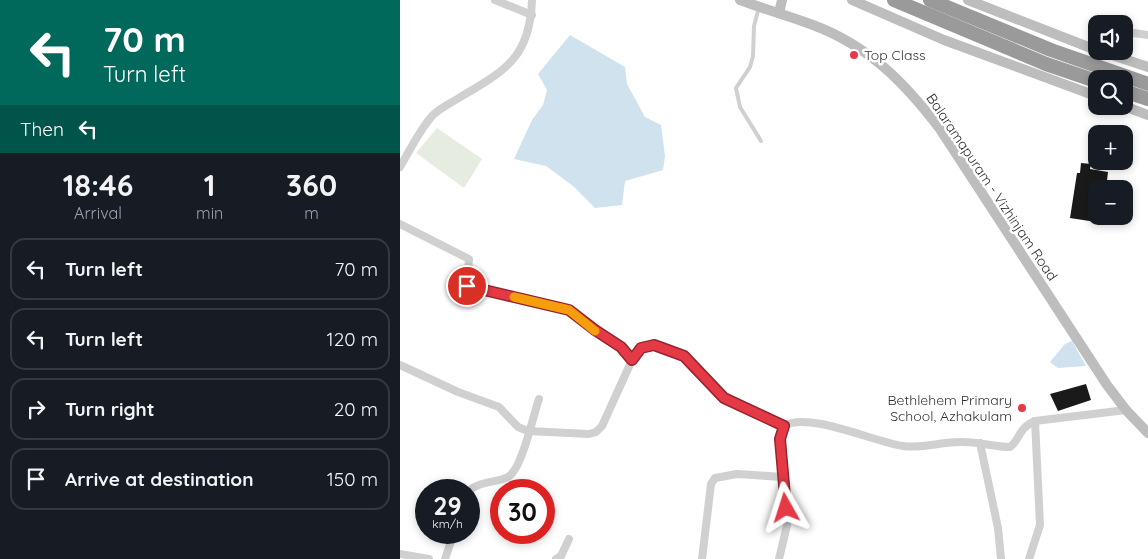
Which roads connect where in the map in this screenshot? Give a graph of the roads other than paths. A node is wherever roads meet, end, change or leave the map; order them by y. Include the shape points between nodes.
1 (495, 0) edge
2 (532, 0) edge
3 (740, 0) edge
4 (782, 0) edge
5 (852, 0) edge
6 (894, 0) edge
7 (930, 0) edge
8 (968, 0) edge
9 (759, 7) junction
10 (779, 13) junction
11 (532, 15) junction
12 (1133, 33) edge
13 (1148, 35) edge
14 (1088, 47) edge
15 (1130, 60) edge
16 (1148, 67) edge
17 (1088, 78) edge
18 (1148, 84) edge
19 (1088, 93) edge
20 (1133, 94) edge
21 (1148, 99) edge
22 (1133, 109) edge
23 (1148, 115) edge
24 (761, 141) dead end
25 (400, 167) edge
26 (400, 224) edge
27 (632, 360) junction
28 (400, 365) edge
29 (539, 399) dead end
30 (1126, 410) junction
31 (1034, 421) junction
32 (784, 426) junction
33 (528, 431) junction
34 (1147, 433) edge
35 (980, 443) junction
36 (783, 477) junction
37 (480, 485) edge
38 (569, 539) dead end
39 (450, 544) edge
40 (400, 554) edge
41 (429, 559) edge
42 (445, 559) edge
43 (556, 559) edge
44 (702, 559) edge
45 (779, 559) edge
46 (1001, 559) edge
47 (1029, 559) edge

1 - 11 street
2 - 11 street
3 - 9 main road, Balaramapuram - Vizhinjam Road
4 - 10 main road
5 - 19 main road via 944,40
6 - 17 highway
7 - 18 highway via 1051,50
8 - 14 main road
9 - 10 main road, Balaramapuram - Vizhinjam Road
9 - 24 lane via 754,26 754,56 736,88 740,107
10 - 30 main road, Balaramapuram - Vizhinjam Road via 846,40 880,62 910,91 940,128
11 - 25 street via 523,47 510,64 434,115
12 - 13 street
15 - 16 main road
20 - 21 highway
22 - 23 main road
26 - 27 street via 469,260 467,286 569,310 621,347
27 - 32 street via 641,348 654,345 684,356 724,398
27 - 33 street via 602,426 596,432
28 - 33 street via 499,407 518,427
29 - 33 street
30 - 31 street
30 - 34 main road, Balaramapuram - Vizhinjam Road
31 - 35 street via 1025,426 1010,448
31 - 47 street via 1040,525
32 - 35 street via 790,422 802,422 834,427 903,446
32 - 36 street via 780,439
33 - 37 street via 525,450 510,476
35 - 46 street via 998,528
36 - 44 street via 737,474 715,478 710,484
36 - 45 street via 788,521
38 - 43 street
39 - 42 street
40 - 41 street

